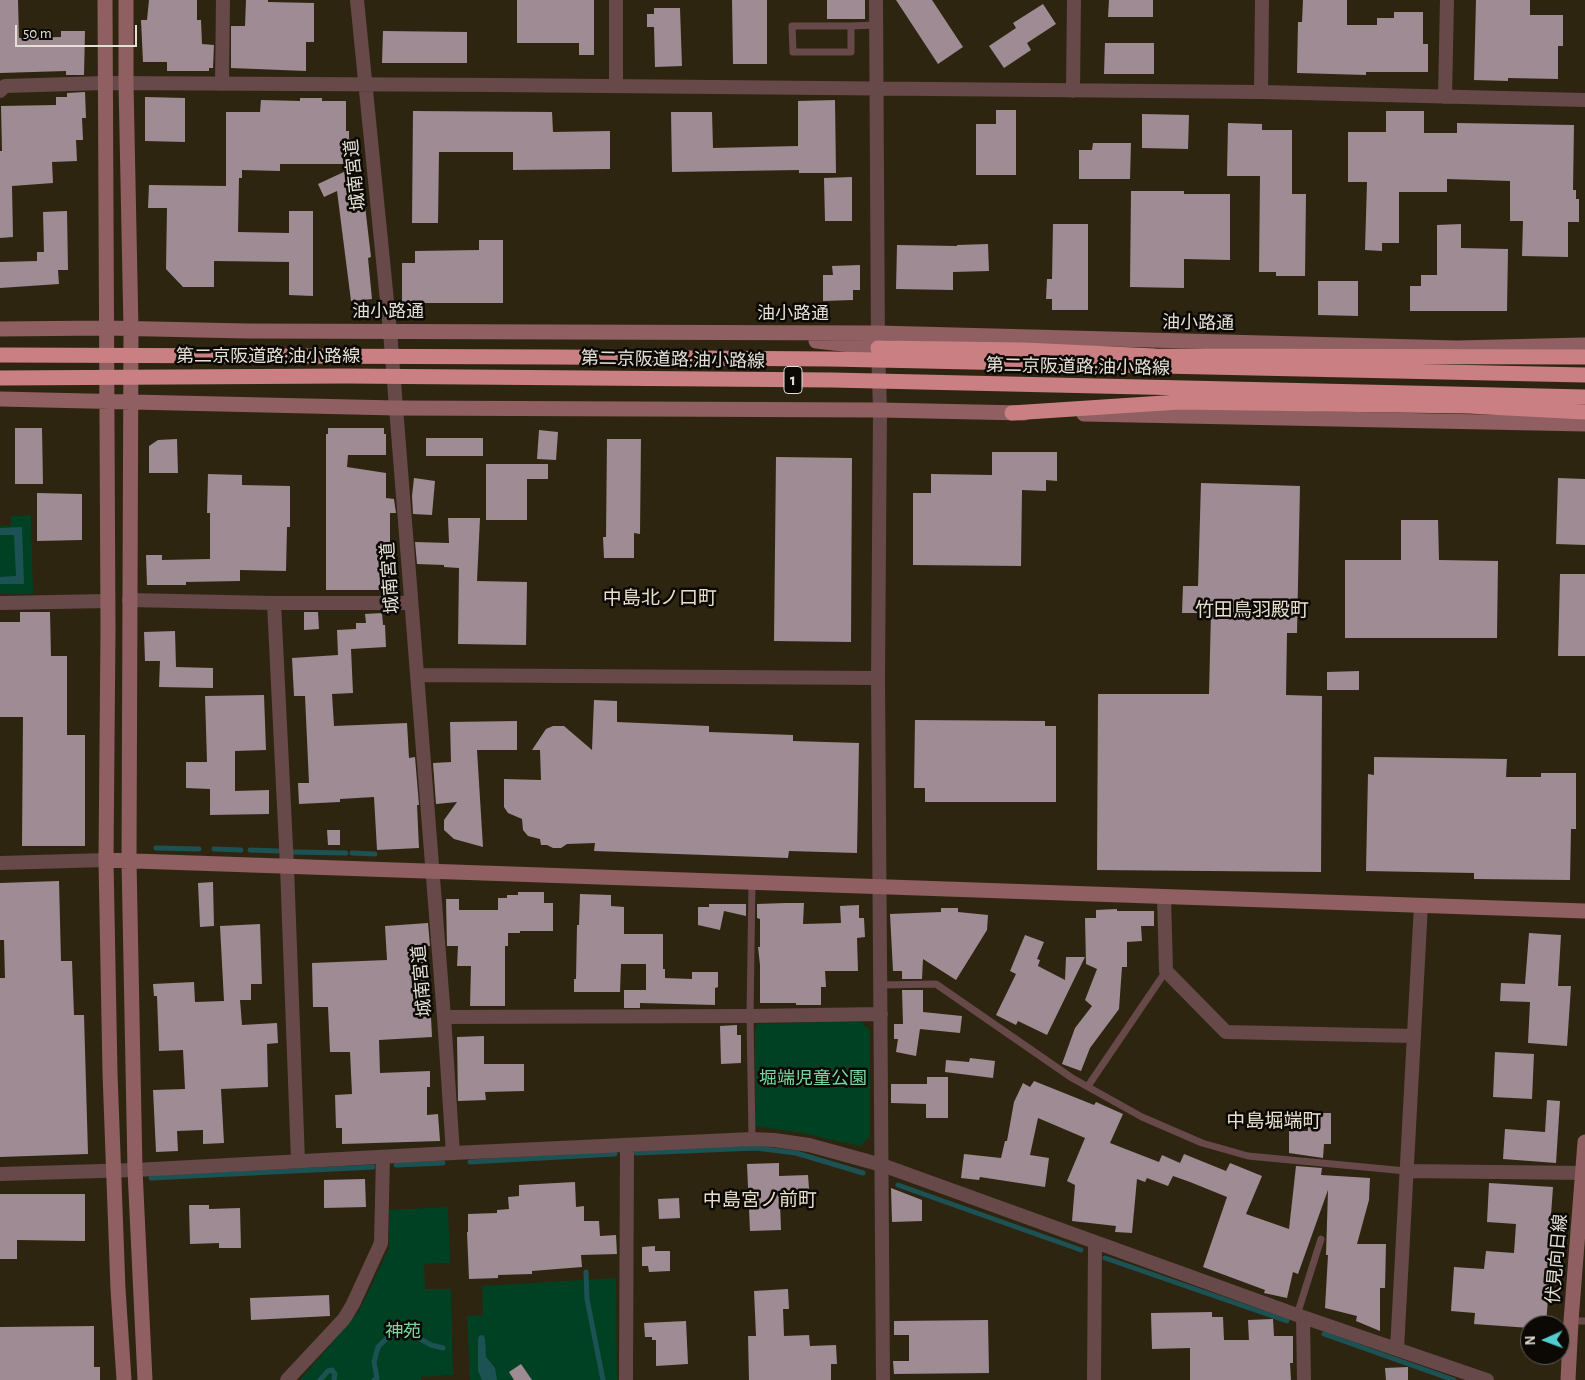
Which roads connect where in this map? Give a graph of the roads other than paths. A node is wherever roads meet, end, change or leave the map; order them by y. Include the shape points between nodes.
1 (105, 0) edge
2 (126, 0) edge
3 (223, 0) edge
4 (357, 0) edge
5 (616, 0) edge
6 (876, 0) edge
7 (1074, 0) edge
8 (1262, 0) edge
9 (1447, 0) edge
10 (876, 25) junction
11 (851, 26) junction
12 (105, 83) junction
13 (126, 83) junction
14 (222, 84) junction
15 (365, 85) junction
16 (616, 86) junction
17 (876, 89) junction
18 (0, 91) edge
19 (1073, 91) junction
20 (1261, 92) junction
21 (1445, 97) junction
22 (1585, 100) edge
23 (106, 328) junction
24 (131, 328) junction
25 (0, 329) edge
26 (390, 331) junction
27 (878, 340) junction
28 (1585, 345) edge
29 (0, 355) edge
30 (1585, 356) edge
31 (1585, 375) edge
32 (0, 378) edge
33 (1585, 396) edge
34 (0, 399) edge
35 (107, 400) junction
36 (131, 401) junction
37 (396, 408) junction
38 (880, 410) junction
39 (1012, 412) junction
40 (1585, 412) edge
41 (1585, 424) edge
42 (130, 600) junction
43 (108, 601) junction
44 (0, 603) edge
45 (274, 603) junction
46 (411, 603) junction
47 (417, 675) junction
48 (878, 678) junction
49 (106, 860) junction
50 (129, 860) junction
51 (0, 863) edge
52 (287, 867) junction
53 (432, 872) junction
54 (752, 882) junction
55 (880, 887) junction
56 (1164, 896) junction
57 (1422, 905) junction
58 (1585, 910) edge
59 (1166, 971) junction
60 (880, 985) junction
61 (881, 1014) junction
62 (750, 1016) junction
63 (444, 1017) junction
64 (1414, 1036) junction
65 (1088, 1086) junction
66 (752, 1139) junction
67 (1585, 1142) edge
68 (627, 1146) junction
69 (453, 1153) junction
70 (384, 1157) junction
71 (298, 1162) junction
72 (882, 1165) junction
73 (114, 1170) junction
74 (135, 1170) junction
75 (1406, 1171) junction
76 (1584, 1173) edge
77 (0, 1174) edge
78 (1321, 1239) dead end
79 (1095, 1243) junction
80 (1300, 1316) junction
81 (1578, 1321) edge
82 (1397, 1350) junction
83 (124, 1380) edge
84 (145, 1380) edge
85 (287, 1380) edge
86 (626, 1380) edge
87 (883, 1380) edge
88 (1094, 1380) edge
89 (1304, 1380) edge
90 (1487, 1380) edge
91 (1568, 1380) edge

1 - 12 street
2 - 13 street
3 - 14 street
4 - 15 street, 城南宮道
5 - 16 street
6 - 10 street
7 - 19 street
8 - 20 street
9 - 21 street
10 - 11 lane
10 - 17 street
11 - 11 lane via 851,52 793,52 792,26
12 - 13 street
12 - 18 street via 4,86
12 - 23 street
13 - 14 street
13 - 24 street
14 - 15 street
15 - 16 street
15 - 26 street, 城南宮道
16 - 17 street
17 - 19 street
17 - 27 street
19 - 20 street
20 - 21 street
21 - 22 street
23 - 24 street, 油小路通
23 - 25 street, 油小路通
23 - 35 street
24 - 26 street, 油小路通
24 - 36 street
26 - 27 street, 油小路通 via 740,332
26 - 37 street, 城南宮道
27 - 28 street, 油小路通 via 1456,348
27 - 30 highway via 1155,356
27 - 38 street
29 - 31 highway, 第二京阪道路;油小路線 / 1, bridge via 801,359
32 - 33 highway, 第二京阪道路;油小路線 / 1, bridge via 355,376 812,380
34 - 35 street
35 - 36 street
35 - 43 street
36 - 37 street
36 - 42 street
37 - 38 street
37 - 46 street, 城南宮道
38 - 39 street
38 - 48 street
39 - 40 highway via 1179,402 1469,406
39 - 41 street
42 - 45 street
42 - 50 street
43 - 44 street
43 - 49 street
45 - 46 street
45 - 52 street
46 - 47 street, 城南宮道
47 - 48 street
47 - 53 street, 城南宮道
48 - 55 street
49 - 50 street
49 - 51 street
49 - 73 street
50 - 52 street
50 - 74 street
52 - 53 street
52 - 71 street
53 - 54 street
53 - 63 street, 城南宮道
54 - 55 street
54 - 62 lane
55 - 56 street
55 - 60 street
56 - 57 street
56 - 59 street
57 - 58 street
57 - 64 street
59 - 64 street via 1226,1032
59 - 65 lane
60 - 61 street
60 - 65 lane via 936,984
61 - 62 street
61 - 72 street
62 - 63 street
62 - 66 lane
63 - 69 street, 城南宮道
64 - 75 street
65 - 75 lane via 1142,1116 1202,1143 1248,1156
66 - 68 street
66 - 72 street via 809,1145
67 - 76 street, 伏見向日線
68 - 69 street
68 - 86 street
69 - 70 street
70 - 71 street
70 - 85 street via 381,1243 344,1319
71 - 74 street
72 - 79 street
72 - 87 street
73 - 74 street
73 - 77 street
73 - 83 street
74 - 84 street
75 - 76 street
75 - 82 street
76 - 81 street, 伏見向日線
78 - 80 lane
79 - 80 street
79 - 88 street
80 - 82 street
80 - 89 street
81 - 91 street, 伏見向日線
82 - 90 street

